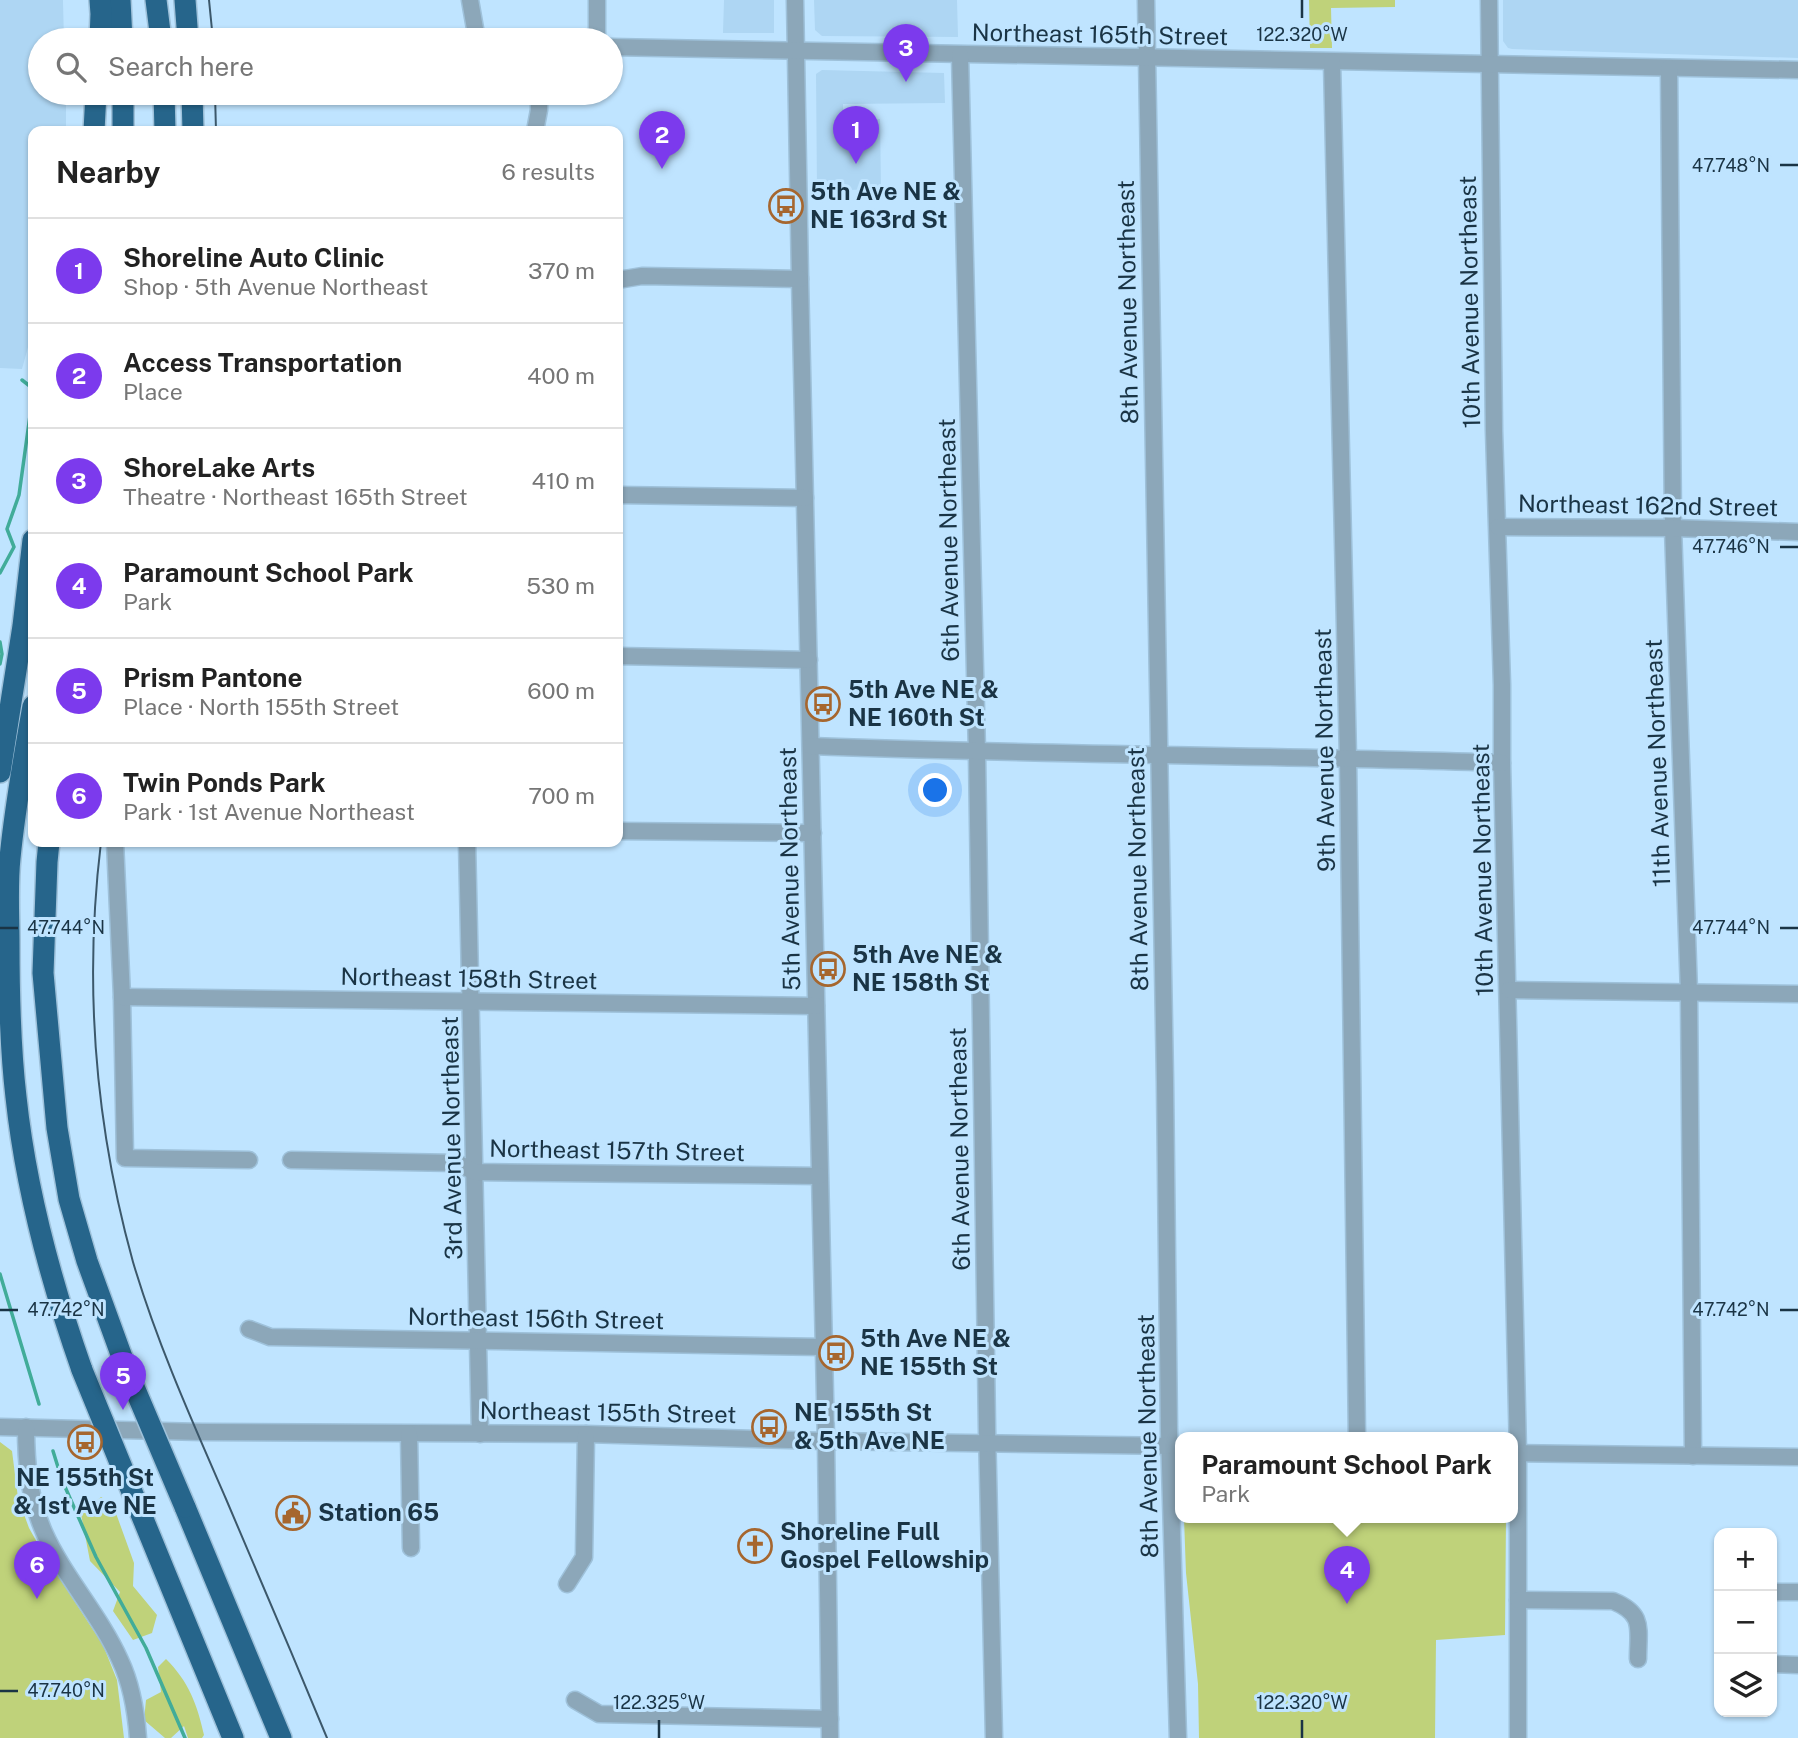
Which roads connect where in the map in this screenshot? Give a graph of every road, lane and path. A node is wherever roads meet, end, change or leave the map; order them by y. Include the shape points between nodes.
1 (100, 0) edge
2 (120, 0) edge
3 (156, 0) edge
4 (185, 0) edge
5 (470, 0) edge
6 (597, 0) edge
7 (795, 0) edge
8 (1146, 0) edge
9 (1489, 0) edge
10 (100, 28) edge
11 (121, 28) edge
12 (160, 28) edge
13 (187, 28) edge
14 (475, 28) edge
15 (597, 28) edge
16 (623, 47) edge
17 (797, 52) junction
18 (960, 55) junction
19 (1147, 58) junction
20 (1332, 62) junction
21 (1490, 65) junction
22 (1669, 68) junction
23 (1798, 71) edge
24 (95, 105) edge
25 (123, 105) edge
26 (164, 105) edge
27 (192, 105) edge
28 (539, 105) edge
29 (94, 126) edge
30 (123, 126) edge
31 (165, 126) edge
32 (193, 126) edge
33 (536, 126) edge
34 (623, 279) edge
35 (800, 279) junction
36 (623, 495) edge
37 (805, 498) junction
38 (1498, 527) junction
39 (1673, 528) junction
40 (1798, 532) edge
41 (28, 583) edge
42 (623, 656) edge
43 (809, 660) junction
44 (28, 734) edge
45 (811, 746) junction
46 (977, 752) junction
47 (1159, 754) junction
48 (1348, 758) junction
49 (1502, 763) junction
50 (0, 772) edge
51 (623, 831) edge
52 (813, 833) junction
53 (48, 847) edge
54 (115, 847) edge
55 (467, 847) edge
56 (1509, 990) junction
57 (1689, 993) junction
58 (1798, 995) edge
59 (122, 997) junction
60 (471, 1002) junction
61 (816, 1006) junction
62 (0, 1064) edge
63 (16, 1098) junction
64 (249, 1160) dead end
65 (291, 1160) dead end
66 (475, 1172) junction
67 (819, 1176) junction
68 (249, 1329) dead end
69 (479, 1342) junction
70 (823, 1347) junction
71 (0, 1427) edge
72 (26, 1427) junction
73 (1357, 1432) edge
74 (1516, 1432) edge
75 (409, 1434) junction
76 (480, 1434) junction
77 (586, 1434) junction
78 (826, 1441) junction
79 (987, 1444) junction
80 (1175, 1446) edge
81 (1518, 1453) edge
82 (1693, 1456) junction
83 (1798, 1457) edge
84 (1176, 1523) edge
85 (1517, 1523) edge
86 (411, 1548) dead end
87 (567, 1584) dead end
88 (1777, 1592) edge
89 (1798, 1592) edge
90 (1518, 1600) junction
91 (1638, 1659) dead end
92 (1777, 1664) edge
93 (1798, 1665) edge
94 (575, 1700) dead end
95 (830, 1719) junction
96 (138, 1738) edge
97 (233, 1738) edge
98 (281, 1738) edge
99 (830, 1738) edge
100 (994, 1738) edge
101 (1178, 1738) edge
102 (1518, 1738) edge

1 - 10 highway
2 - 11 highway
3 - 12 highway
4 - 13 highway
5 - 14 street
6 - 15 street
7 - 17 street, 5th Avenue Northeast
8 - 19 street, 8th Avenue Northeast
9 - 21 street, 10th Avenue Northeast
16 - 17 street, Northeast 165th Street
17 - 18 street, Northeast 165th Street
17 - 35 street, 5th Avenue Northeast
18 - 19 street, Northeast 165th Street
18 - 46 street, 6th Avenue Northeast
19 - 20 street, Northeast 165th Street
19 - 47 street, 8th Avenue Northeast
20 - 21 street, Northeast 165th Street
20 - 48 street, 9th Avenue Northeast
21 - 22 street, Northeast 165th Street
21 - 38 street, 10th Avenue Northeast
22 - 23 street, Northeast 165th Street
22 - 39 street, 11th Avenue Northeast
24 - 29 highway
25 - 30 highway
26 - 31 highway
27 - 32 highway
28 - 33 street
34 - 35 street
35 - 37 street, 5th Avenue Northeast
36 - 37 street
37 - 43 street, 5th Avenue Northeast
38 - 39 street, Northeast 162nd Street
38 - 49 street, 10th Avenue Northeast
39 - 40 street, Northeast 162nd Street
39 - 57 street, 11th Avenue Northeast
41 - 50 highway
42 - 43 street
43 - 45 street, 5th Avenue Northeast
44 - 63 highway via 9,862 9,994
45 - 46 street
45 - 52 street, 5th Avenue Northeast
46 - 47 street
46 - 79 street, 6th Avenue Northeast
47 - 48 street
47 - 80 street, 8th Avenue Northeast
48 - 49 street
48 - 73 street, 9th Avenue Northeast
49 - 56 street, 10th Avenue Northeast
51 - 52 street
52 - 61 street, 5th Avenue Northeast
53 - 98 highway, bridge via 43,973 57,1128 69,1199 126,1368
54 - 59 street
55 - 60 street, 3rd Avenue Northeast
56 - 57 street
56 - 74 street, 10th Avenue Northeast
57 - 58 street
57 - 82 street, 11th Avenue Northeast
59 - 60 street, Northeast 158th Street
59 - 64 street via 125,1158
60 - 61 street, Northeast 158th Street
60 - 66 street, 3rd Avenue Northeast
61 - 67 street, 5th Avenue Northeast
62 - 63 highway
63 - 97 highway, bridge via 30,1191 56,1296
65 - 66 street, Northeast 157th Street via 457,1163
66 - 67 street, Northeast 157th Street
66 - 69 street, 3rd Avenue Northeast
67 - 70 street, 5th Avenue Northeast
68 - 69 street, Northeast 156th Street via 270,1337
69 - 70 street, Northeast 156th Street
69 - 76 street, 3rd Avenue Northeast
70 - 78 street, 5th Avenue Northeast
71 - 72 street, Northeast 155th Street
72 - 75 street, Northeast 155th Street
72 - 96 street via 27,1473 41,1523 120,1660 132,1694
75 - 76 street, Northeast 155th Street
75 - 86 street
76 - 77 street, Northeast 155th Street
77 - 78 street, Northeast 155th Street
77 - 87 street via 584,1557
78 - 79 street, Northeast 155th Street
78 - 95 street, 5th Avenue Northeast
79 - 80 street, Northeast 155th Street
79 - 100 street, 6th Avenue Northeast
81 - 82 street
82 - 83 street
84 - 101 street, 8th Avenue Northeast
85 - 90 street, 10th Avenue Northeast
88 - 89 street
90 - 91 street via 1613,1601 1625,1606 1635,1615
90 - 102 street, 10th Avenue Northeast
92 - 93 street
94 - 95 street via 598,1714
95 - 99 street, 5th Avenue Northeast

